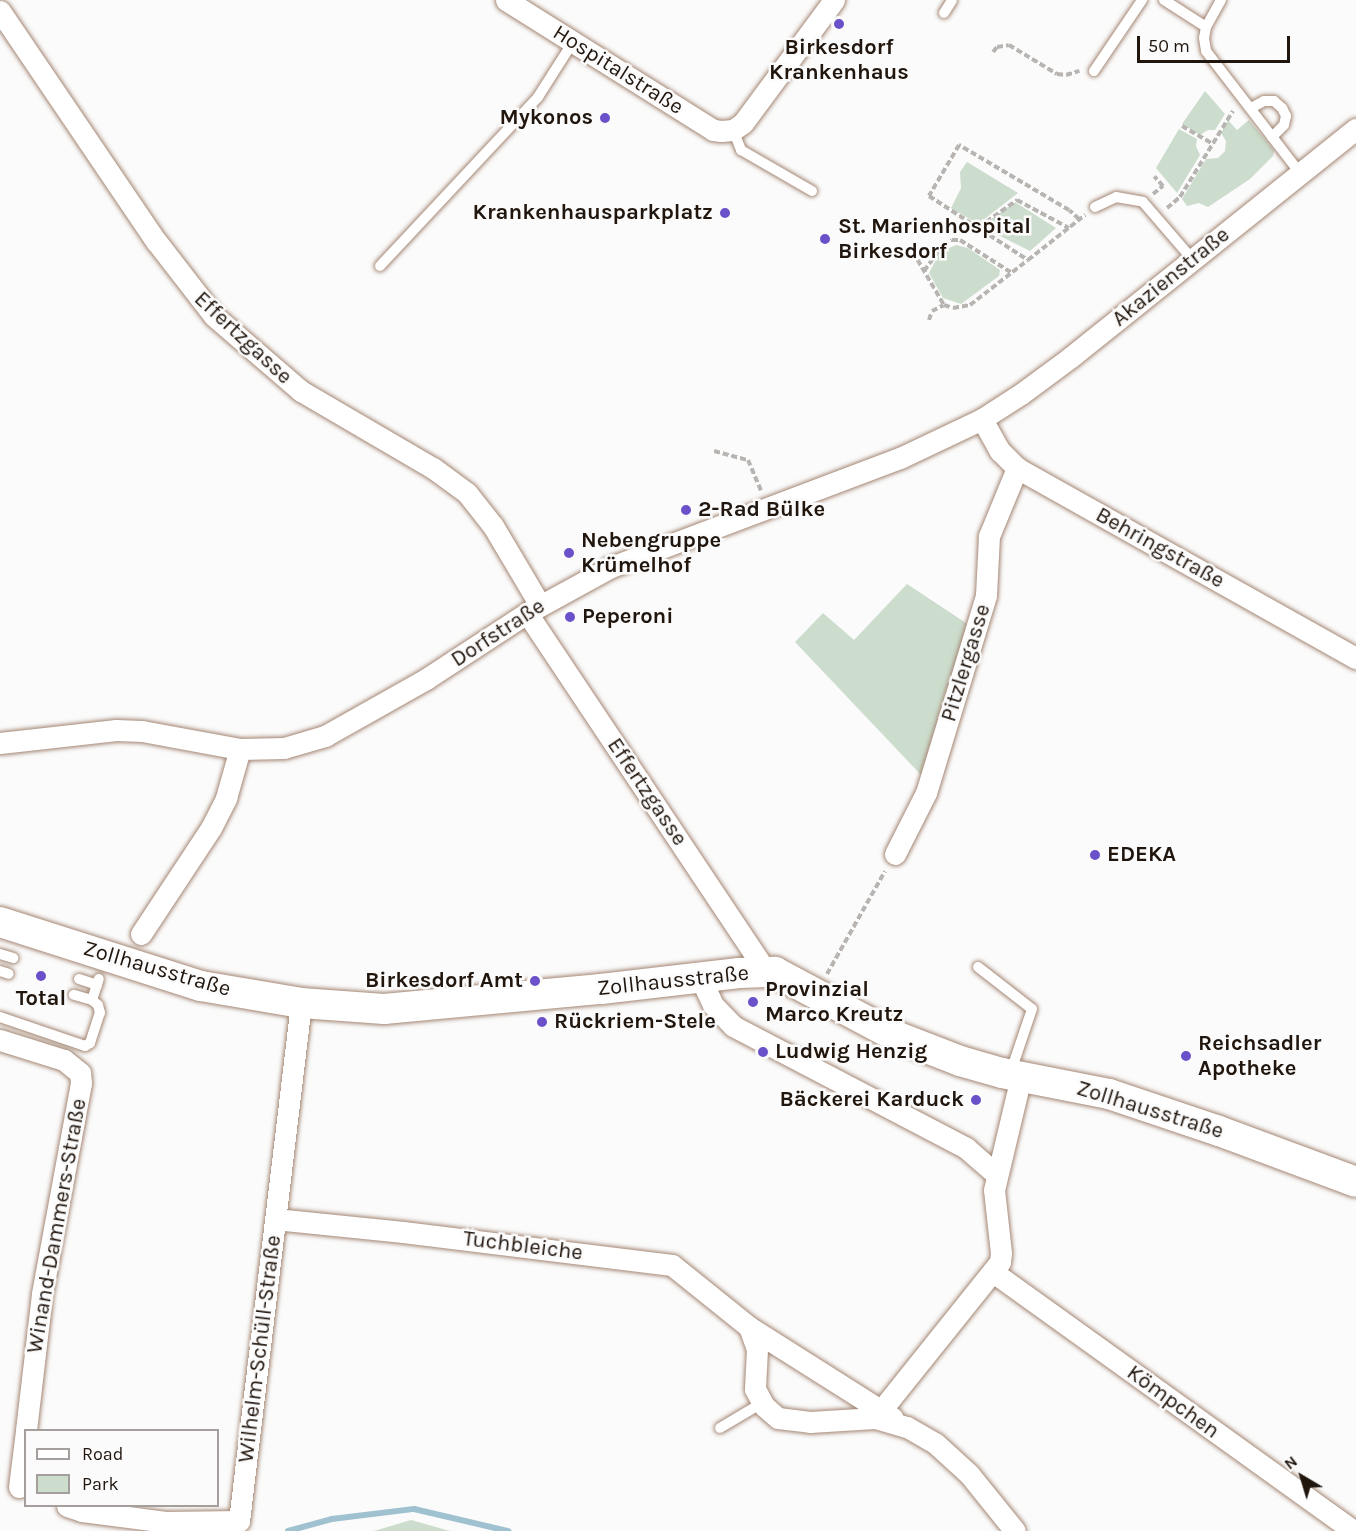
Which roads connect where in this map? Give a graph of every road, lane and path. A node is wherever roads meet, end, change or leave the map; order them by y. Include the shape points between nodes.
1 (506, 0) edge
2 (834, 0) edge
3 (952, 0) edge
4 (1142, 0) edge
5 (1164, 0) edge
6 (1221, 0) edge
7 (0, 11) edge
8 (944, 13) dead end
9 (1206, 27) junction
10 (573, 42) junction
11 (993, 52) dead end
12 (1094, 71) joint
13 (1241, 96) junction
14 (1251, 108) junction
15 (1182, 126) dead end
16 (1356, 129) edge
17 (733, 130) junction
18 (1272, 136) junction
19 (1213, 144) junction
20 (1300, 173) junction
21 (812, 191) dead end
22 (1095, 207) joint
23 (1157, 216) junction
24 (1079, 219) junction
25 (979, 227) junction
26 (1068, 228) junction
27 (900, 250) dead end
28 (1028, 260) junction
29 (1192, 260) junction
30 (380, 266) dead end
31 (924, 271) junction
32 (1012, 273) junction
33 (944, 304) junction
34 (929, 320) dead end
35 (981, 419) junction
36 (714, 451) dead end
37 (1017, 468) junction
38 (768, 507) junction
39 (534, 609) junction
40 (1356, 658) edge
41 (0, 743) edge
42 (240, 748) junction
43 (895, 854) joint
44 (0, 922) edge
45 (141, 933) dead end
46 (0, 954) edge
47 (13, 958) dead end
48 (978, 967) dead end
49 (766, 971) junction
50 (700, 977) junction
51 (79, 979) dead end
52 (816, 993) junction
53 (74, 998) dead end
54 (92, 1000) junction
55 (301, 1003) junction
56 (0, 1017) edge
57 (0, 1040) edge
58 (1016, 1076) junction
59 (997, 1175) junction
60 (1356, 1182) edge
61 (276, 1220) junction
62 (993, 1272) junction
63 (748, 1327) junction
64 (762, 1403) junction
65 (878, 1414) junction
66 (720, 1428) dead end
67 (26, 1429) edge
68 (24, 1460) edge
69 (0, 1475) edge
70 (22, 1488) edge
71 (71, 1507) edge
72 (1356, 1527) edge
73 (1015, 1531) edge
74 (1353, 1531) edge

1 - 10 street, Hospitalstraße
2 - 17 street via 751,113
3 - 8 lane
4 - 12 lane
5 - 9 lane
6 - 9 lane
7 - 39 street, Effertzgasse via 156,241 214,315 301,391 433,468 467,493 493,526
9 - 13 lane via 1206,51
10 - 17 street, Hospitalstraße via 713,130
10 - 30 lane via 538,97
11 - 12 path via 1009,45 1057,74
13 - 14 lane
13 - 19 path
14 - 18 lane
14 - 18 lane via 1264,101 1275,101 1282,108 1286,116 1284,125
15 - 19 path
16 - 20 street, Akazienstraße
17 - 21 lane via 741,150
18 - 20 lane
19 - 23 path via 1180,197
20 - 29 street, Akazienstraße
22 - 23 lane via 1116,197 1130,197 1143,202
22 - 24 path
23 - 29 lane
24 - 25 path via 959,145 929,196
24 - 26 path
25 - 26 path via 1017,200
25 - 28 path
26 - 28 path
27 - 31 path via 913,252
28 - 32 path
29 - 35 street, Akazienstraße via 1029,388
31 - 32 path via 943,245 960,240
31 - 33 path
32 - 33 path via 970,306 954,308
33 - 34 path via 932,311
35 - 37 street, Behringstraße via 1000,451
35 - 38 street, Dorfstraße via 900,458
36 - 38 path via 748,460
37 - 40 street, Behringstraße
37 - 43 street, Pitzlergasse via 989,536 986,595 926,793
38 - 39 street, Dorfstraße via 611,567
39 - 42 street, Dorfstraße via 426,679 325,736 284,748
39 - 49 street, Effertzgasse
41 - 42 street, Dorfstraße via 116,730
42 - 45 street via 226,798 211,828
43 - 52 path
44 - 55 street, Zollhausstraße via 201,986
46 - 47 lane
48 - 58 lane via 1032,1008
49 - 50 street, Zollhausstraße
49 - 52 street, Zollhausstraße via 786,976
50 - 55 street, Zollhausstraße via 384,1009
50 - 59 street via 713,1005 733,1026 966,1148
51 - 54 lane via 98,982
52 - 58 street, Zollhausstraße via 917,1045
53 - 54 lane
54 - 56 lane via 100,1013 90,1043 85,1046 63,1033
55 - 61 street, Wilhelm-Schüll-Straße
57 - 67 street, Winand-Dammers-Straße via 64,1060 80,1073 81,1083 42,1294
58 - 59 street
58 - 60 street, Zollhausstraße via 1109,1095
59 - 62 street via 994,1190 1001,1253
61 - 63 street, Tuchbleiche via 672,1264
61 - 71 street, Wilhelm-Schüll-Straße via 239,1521 165,1522
62 - 65 street
62 - 74 street, Kömpchen
63 - 64 street via 757,1349 754,1383
63 - 65 street, Tuchbleiche
64 - 65 street, Tuchbleiche via 786,1421
64 - 66 lane
65 - 73 street, Tuchbleiche via 935,1443 969,1474
68 - 70 street, Winand-Dammers-Straße
69 - 70 street
72 - 74 street

